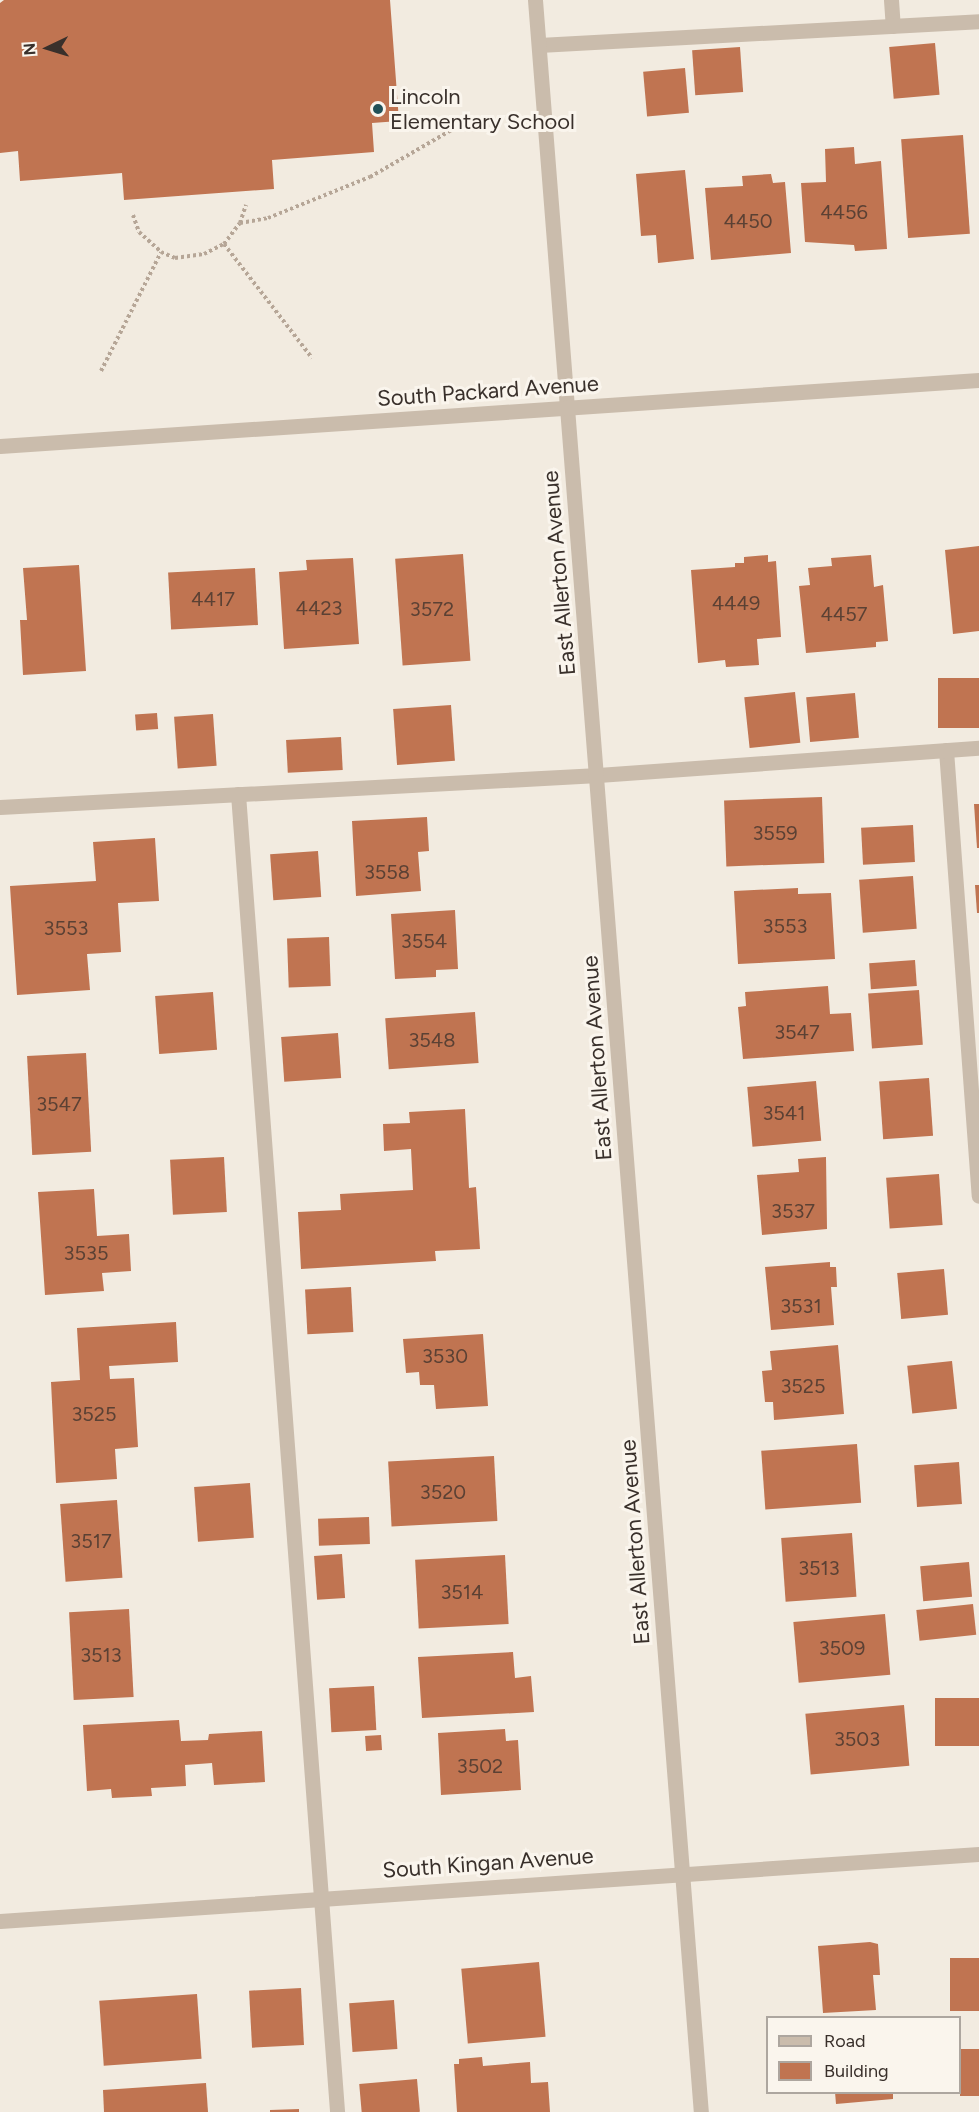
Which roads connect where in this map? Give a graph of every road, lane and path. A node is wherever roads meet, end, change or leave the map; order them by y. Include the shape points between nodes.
1 (535, 0) edge
2 (891, 0) edge
3 (979, 21) edge
4 (893, 26) junction
5 (539, 45) junction
6 (455, 128) dead end
7 (246, 205) dead end
8 (133, 215) dead end
9 (240, 223) junction
10 (224, 244) junction
11 (161, 252) junction
12 (312, 358) dead end
13 (101, 371) dead end
14 (979, 380) edge
15 (569, 408) junction
16 (0, 446) edge
17 (979, 748) edge
18 (946, 750) junction
19 (598, 775) junction
20 (238, 794) junction
21 (0, 807) edge
22 (979, 1196) edge
23 (979, 1854) edge
24 (682, 1872) junction
25 (322, 1897) junction
26 (0, 1922) edge
27 (337, 2112) edge
28 (701, 2112) edge

1 - 5 street, East Allerton Avenue
2 - 4 street
3 - 4 street
4 - 5 street
5 - 15 street, East Allerton Avenue
6 - 9 path via 370,177 268,218
7 - 9 path
8 - 11 path via 139,232
9 - 10 path
10 - 11 path via 204,254 175,258
10 - 12 path
11 - 13 path
14 - 15 street, South Packard Avenue
15 - 16 street, South Packard Avenue
15 - 19 street, East Allerton Avenue
17 - 18 street
18 - 19 street
18 - 22 street
19 - 20 street
19 - 24 street, East Allerton Avenue
20 - 21 street
20 - 25 street
23 - 24 street, South Kingan Avenue
24 - 25 street, South Kingan Avenue
24 - 28 street, East Allerton Avenue
25 - 26 street, South Kingan Avenue
25 - 27 street

